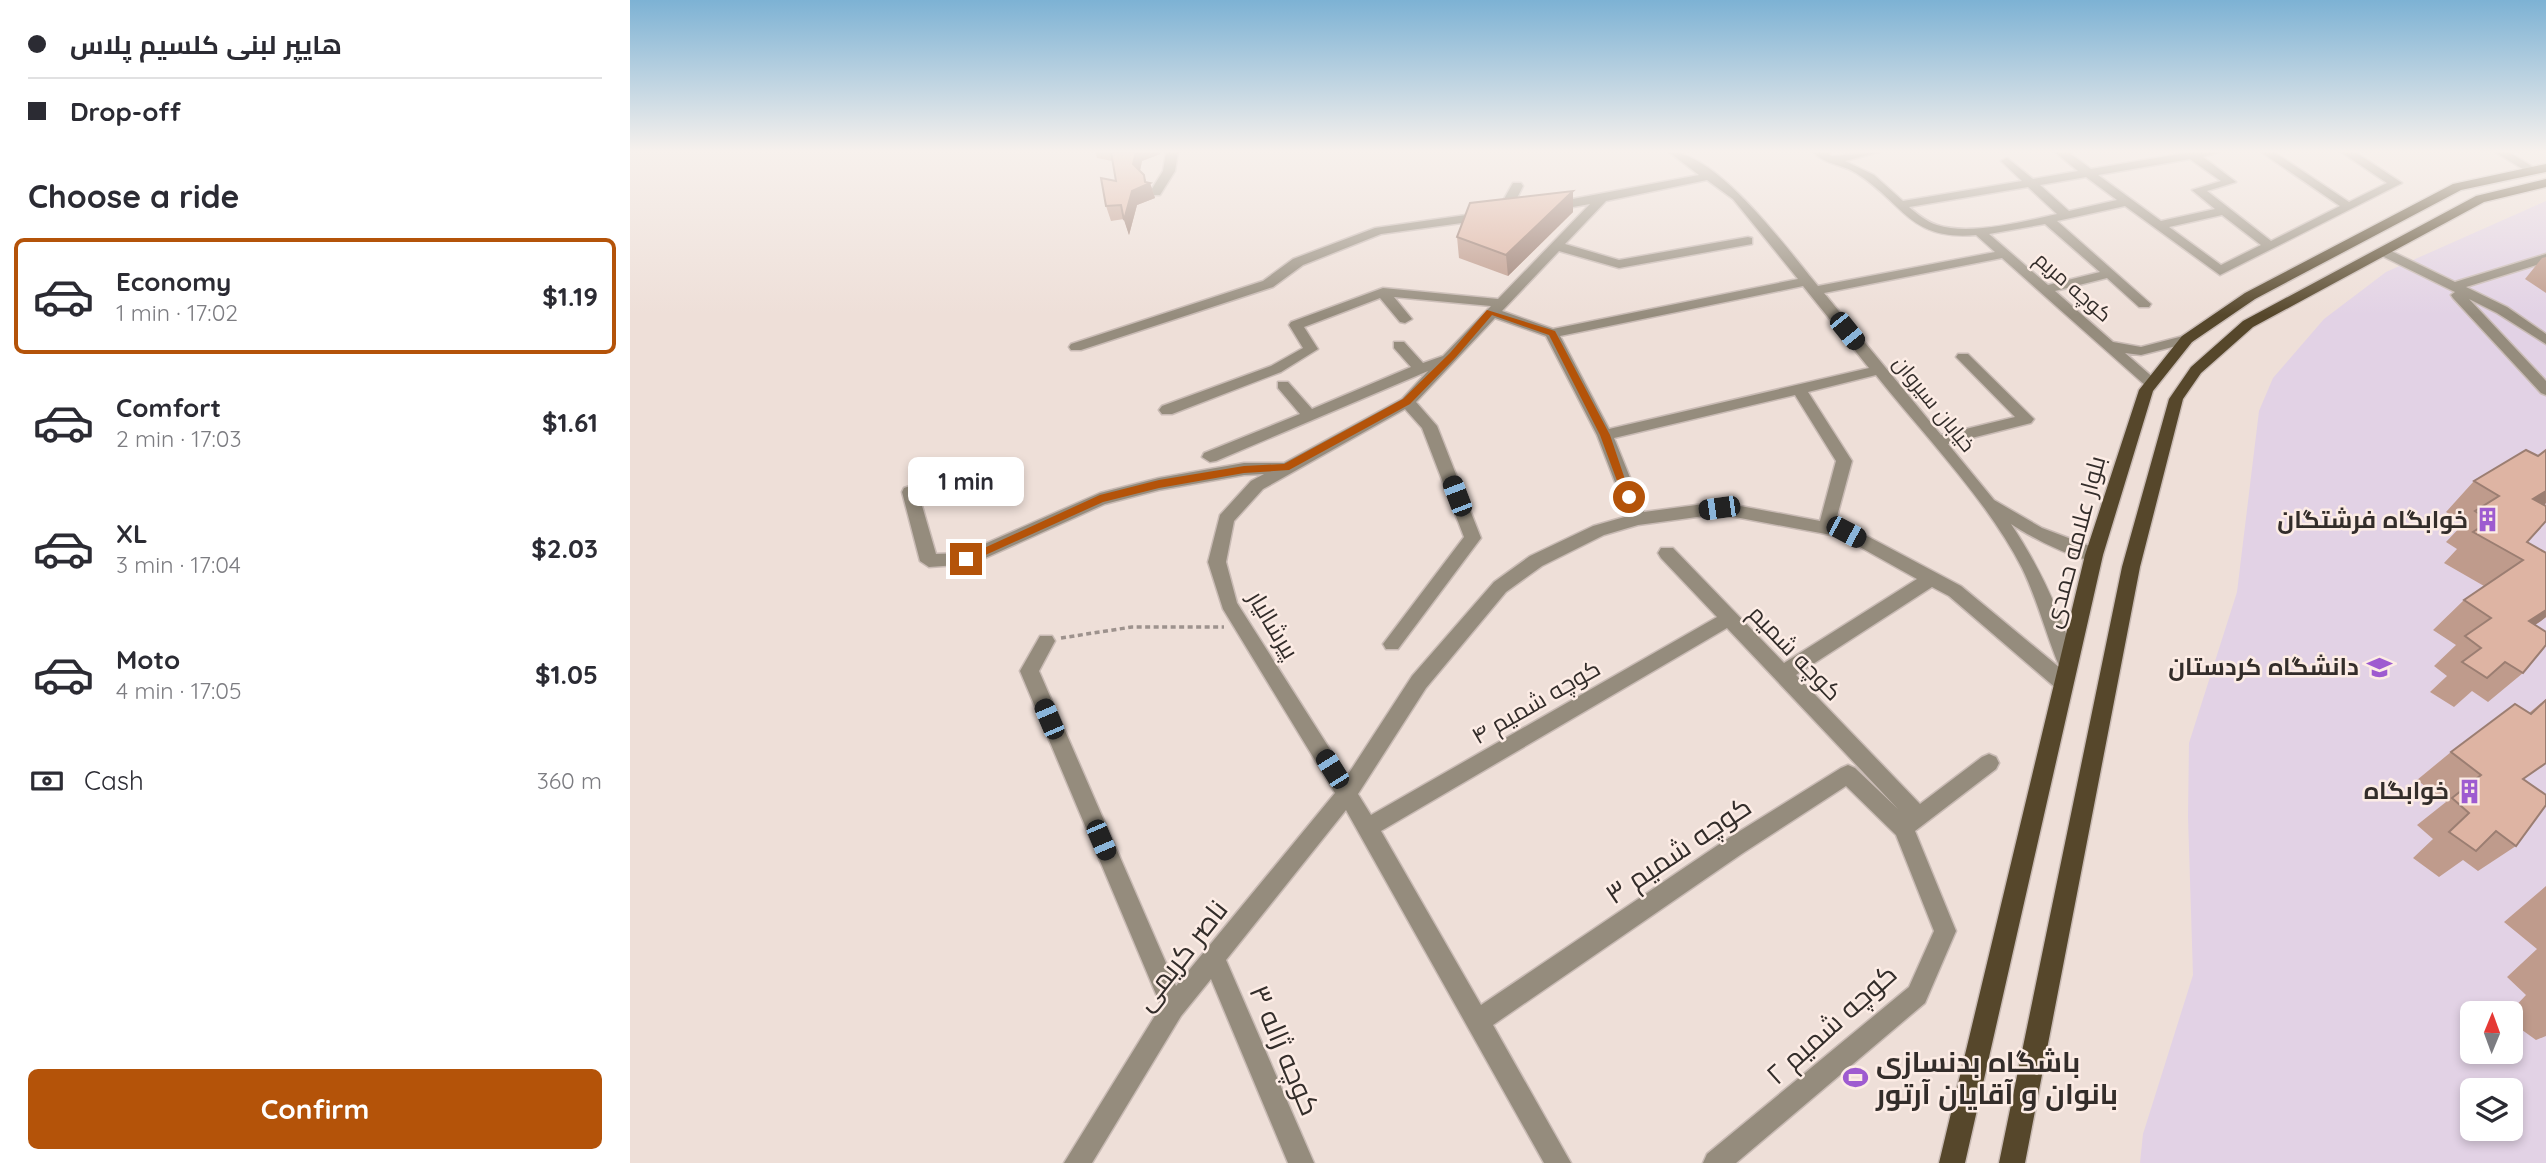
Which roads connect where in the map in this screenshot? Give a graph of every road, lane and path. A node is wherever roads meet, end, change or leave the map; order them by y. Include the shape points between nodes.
1 (1523, 206) edge
2 (1552, 206) edge
3 (1594, 206) edge
4 (1745, 206) edge
5 (1901, 206) edge
6 (2057, 206) edge
7 (2104, 206) edge
8 (2132, 206) edge
9 (2217, 206) edge
10 (2348, 206) edge
11 (2418, 206) edge
12 (2469, 206) edge
13 (1530, 210) junction
14 (2223, 211) junction
15 (2065, 214) junction
16 (2046, 218) junction
17 (2158, 226) junction
18 (1981, 233) junction
19 (1748, 241) dead end
20 (1557, 246) junction
21 (2270, 246) junction
22 (2385, 252) junction
23 (2004, 254) junction
24 (2546, 258) edge
25 (2109, 274) junction
26 (2280, 282) junction
27 (1810, 286) junction
28 (2451, 287) junction
29 (2045, 290) junction
30 (1382, 292) junction
31 (2305, 296) junction
32 (2144, 304) dead end
33 (1496, 307) junction
34 (1405, 319) dead end
35 (1552, 333) junction
36 (2187, 339) junction
37 (2546, 340) edge
38 (1398, 345) dead end
39 (2107, 345) junction
40 (1076, 347) dead end
41 (1453, 355) junction
42 (1963, 357) dead end
43 (1421, 369) junction
44 (1879, 370) junction
45 (2151, 383) junction
46 (1283, 385) dead end
47 (1799, 389) junction
48 (2546, 390) edge
49 (1407, 402) junction
50 (1167, 410) dead end
51 (1310, 416) junction
52 (1605, 435) junction
53 (1937, 441) junction
54 (1210, 457) dead end
55 (1286, 468) junction
56 (910, 492) dead end
57 (1987, 502) junction
58 (1638, 519) junction
59 (1826, 528) junction
60 (1667, 554) dead end
61 (2094, 555) junction
62 (1933, 578) junction
63 (1728, 619) junction
64 (1243, 626) junction
65 (1046, 641) joint
66 (1392, 644) dead end
67 (2066, 674) junction
68 (1781, 676) junction
69 (1989, 763) dead end
70 (1347, 793) junction
71 (1912, 823) junction
72 (1368, 828) junction
73 (1215, 960) junction
74 (1173, 1008) junction
75 (1478, 1021) junction
76 (1077, 1163) edge
77 (1301, 1163) edge
78 (1558, 1163) edge
79 (1716, 1163) edge
80 (1952, 1163) edge
81 (2012, 1163) edge

1 - 13 street
2 - 13 street
3 - 20 street, پیرشالیار
4 - 27 street, خیابان سیروان
5 - 18 street via 1931,228 1952,234
6 - 15 street
7 - 15 street
8 - 17 street
9 - 14 street
10 - 21 street
11 - 26 main road, بلوار علامه حمدی
12 - 22 main road
13 - 40 street via 1379,231 1298,262 1268,284
14 - 17 street
14 - 21 street
15 - 16 street
16 - 18 street
16 - 25 street
17 - 21 street via 2220,271
18 - 23 street, کوچه مریم
19 - 20 street via 1619,264
20 - 33 street, پیرشالیار
22 - 28 street
22 - 31 main road
23 - 27 street
23 - 29 street, کوچه مریم
24 - 28 street
25 - 29 street
25 - 32 street
26 - 31 main road
26 - 36 main road, بلوار علامه حمدی via 2225,310
27 - 35 street
27 - 44 street, خیابان سیروان
28 - 37 street via 2502,310
28 - 48 street
29 - 39 street, کوچه مریم
30 - 33 street
30 - 34 street
30 - 50 street via 1296,325 1311,349 1276,369
31 - 81 main road via 2248,324 2220,346 2176,399 2131,567
33 - 35 street
33 - 41 street, پیرشالیار
35 - 52 street
36 - 39 street, کوچه مریم via 2141,351
36 - 45 main road, بلوار علامه حمدی
38 - 43 street
39 - 45 street, کوچه مریم
41 - 43 street
41 - 49 street, پیرشالیار
42 - 53 street via 2026,419
43 - 51 street
44 - 47 street
44 - 53 street, خیابان سیروان
45 - 61 main road, بلوار علامه حمدی via 2135,418
46 - 51 street
47 - 52 street
47 - 59 street via 1844,461
49 - 55 street, پیرشالیار
49 - 66 street via 1429,426 1473,538
51 - 54 street
52 - 58 street
53 - 57 street, خیابان سیروان
55 - 56 street via 1244,469 1100,499 966,559 929,561
55 - 64 street, پیرشالیار via 1257,485 1226,519 1217,562 1229,604
57 - 61 street via 2036,532
57 - 67 street via 2028,563 2052,612
58 - 59 street, ناصر کریمی via 1719,508
58 - 70 street, ناصر کریمی via 1599,530 1536,561 1500,587 1419,681
59 - 62 street, ناصر کریمی via 1846,532
60 - 63 street, کوچه شمیم
61 - 67 main road, بلوار علامه حمدی
62 - 67 street, ناصر کریمی
62 - 68 street
63 - 68 street, کوچه شمیم
63 - 72 street, کوچه شمیم ۴
64 - 65 path via 1132,627
64 - 70 street, پیرشالیار
65 - 74 street via 1029,671
67 - 80 main road, بلوار علامه حمدی
68 - 71 street, کوچه شمیم
69 - 71 street
70 - 72 street, پیرشالیار
70 - 73 street, ناصر کریمی
71 - 75 street, کوچه شمیم ۳ via 1848,774
71 - 79 street, کوچه شمیم ۲ via 1945,931 1917,995
72 - 75 street, پیرشالیار
73 - 74 street, ناصر کریمی
73 - 77 street, کوچه ژاله ۳
74 - 76 street, ناصر کریمی
75 - 78 street, پیرشالیار

